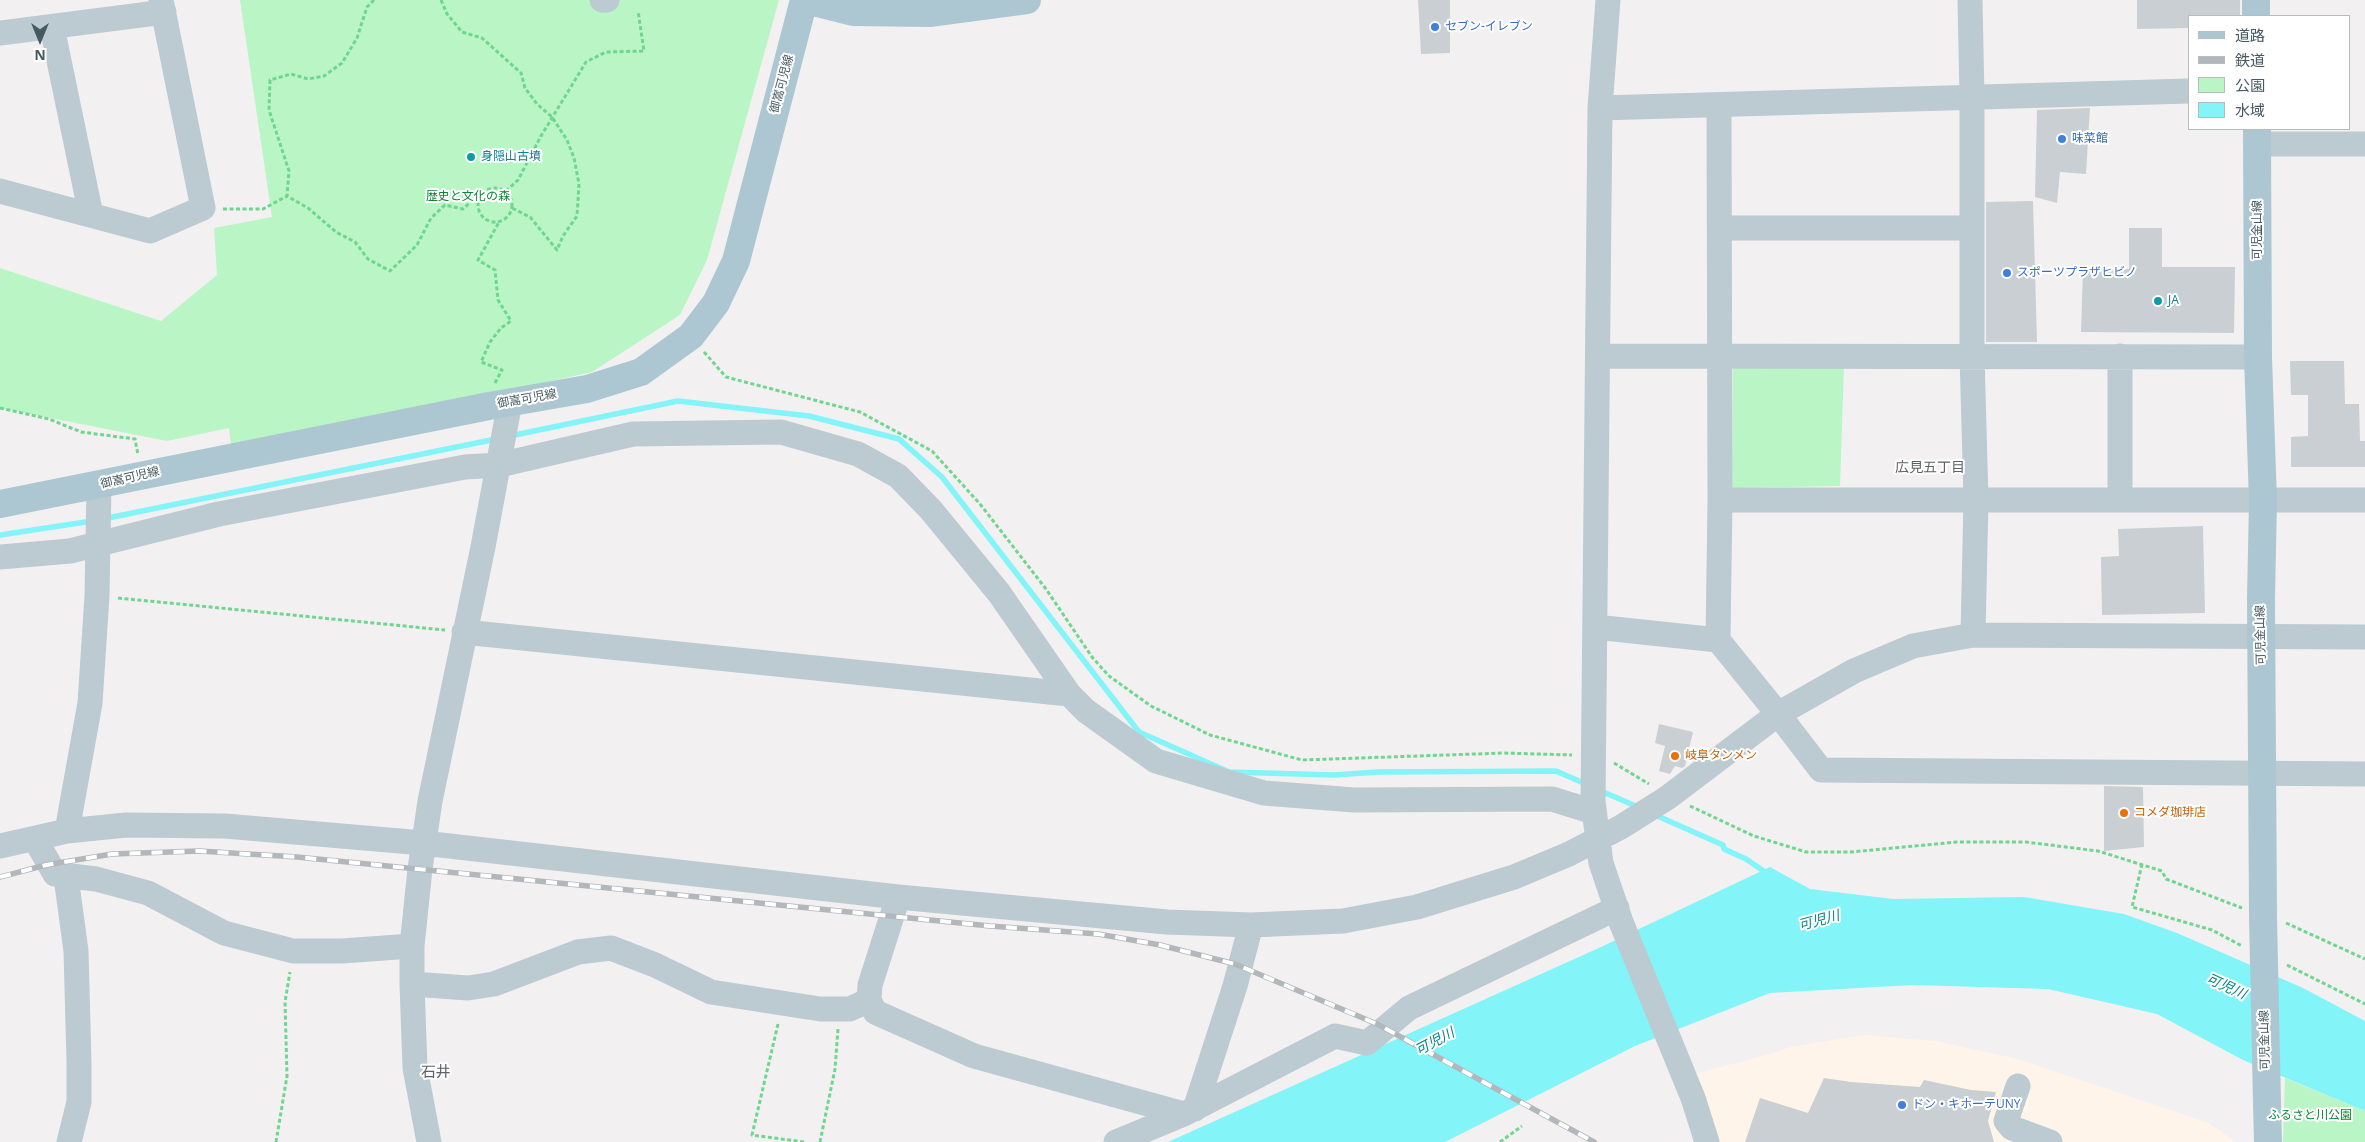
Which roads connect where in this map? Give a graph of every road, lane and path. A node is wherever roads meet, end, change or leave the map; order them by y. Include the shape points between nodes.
1 (374, 0) edge
2 (442, 0) edge
3 (602, 0) edge
4 (607, 0) edge
5 (805, 0) edge
6 (1027, 0) edge
7 (1608, 0) edge
8 (1970, 0) edge
9 (2256, 0) edge
10 (163, 6) edge
11 (638, 10) dead end
12 (2256, 15) edge
13 (52, 27) junction
14 (0, 33) edge
15 (2188, 91) edge
16 (1972, 97) junction
17 (1719, 105) junction
18 (1600, 108) junction
19 (552, 117) junction
20 (2257, 136) edge
21 (2365, 144) edge
22 (0, 191) edge
23 (506, 191) junction
24 (480, 195) junction
25 (287, 196) junction
26 (203, 208) junction
27 (512, 208) junction
28 (91, 215) junction
29 (499, 222) junction
30 (1720, 228) junction
31 (1971, 228) junction
32 (692, 336) junction
33 (1599, 356) junction
34 (1972, 356) junction
35 (2120, 356) junction
36 (1720, 357) junction
37 (2258, 357) junction
38 (500, 404) junction
39 (0, 408) edge
40 (499, 465) junction
41 (142, 474) junction
42 (99, 496) junction
43 (1976, 499) junction
44 (1720, 500) junction
45 (2120, 500) junction
46 (2365, 500) edge
47 (2263, 501) junction
48 (0, 504) edge
49 (98, 538) junction
50 (0, 557) edge
51 (97, 596) junction
52 (1595, 628) junction
53 (464, 632) junction
54 (1973, 635) junction
55 (2262, 637) junction
56 (2365, 637) edge
57 (1718, 640) junction
58 (1069, 694) junction
59 (1778, 714) junction
60 (1592, 759) junction
61 (2365, 774) edge
62 (2262, 775) junction
63 (1670, 796) junction
64 (1594, 807) junction
65 (67, 831) junction
66 (35, 838) junction
67 (1598, 839) junction
68 (423, 843) junction
69 (0, 846) edge
70 (2142, 864) junction
71 (66, 877) junction
72 (898, 897) junction
73 (2132, 907) dead end
74 (1619, 915) junction
75 (2263, 916) junction
76 (1251, 925) junction
77 (412, 946) junction
78 (293, 951) junction
79 (2365, 959) edge
80 (412, 984) junction
81 (869, 1000) junction
82 (783, 1004) junction
83 (840, 1009) junction
84 (2018, 1086) dead end
85 (1190, 1112) junction
86 (1522, 1126) dead end
87 (752, 1135) junction
88 (69, 1142) edge
89 (276, 1142) edge
90 (429, 1142) edge
91 (751, 1142) edge
92 (804, 1142) edge
93 (820, 1142) edge
94 (1116, 1142) edge
95 (1500, 1142) edge
96 (1707, 1142) edge
97 (2050, 1142) edge
98 (2268, 1142) edge

1 - 25 path via 366,7 357,38 342,63 324,76 308,79 291,74 270,80 269,110 289,171
2 - 19 path via 447,14 462,32 482,38 521,73 525,88
3 - 4 street
5 - 6 main road, 御嵩可児線 via 853,12 919,13
5 - 32 main road, 御嵩可児線 via 736,261 716,304
7 - 18 street
8 - 16 street
9 - 12 main road
10 - 13 street
10 - 26 street
11 - 19 path via 644,51 606,52 586,62
13 - 14 street
13 - 28 street
15 - 16 street
16 - 17 street
16 - 31 street
17 - 18 street
17 - 30 street
18 - 33 street
19 - 23 path via 518,180
19 - 27 path via 574,158 579,184 577,216 562,236 557,250 530,217
20 - 21 street
20 - 37 main road, 可児金山線
22 - 28 street
23 - 24 path via 496,186
23 - 27 path via 512,199
24 - 25 path via 463,209 445,205 431,218 417,245 390,271 368,259 355,242
24 - 29 path via 479,210 484,218 493,223
25 - 26 path via 263,209
26 - 28 street via 150,232
27 - 29 path via 509,217
29 - 38 path via 478,260 495,270 498,300 511,321 490,342 481,362 502,370 490,396
30 - 31 street
30 - 36 street
31 - 34 street
32 - 38 main road, 御嵩可児線 via 641,372 588,389
32 - 60 path via 726,377 860,412 932,450 980,504 1109,676 1151,706 1210,735 1302,760 1504,753
33 - 36 street
33 - 52 street
34 - 35 street
34 - 36 street
34 - 43 street
35 - 37 street
35 - 45 street
36 - 44 street
37 - 47 main road, 可児金山線
38 - 40 street
38 - 41 main road, 御嵩可児線
39 - 41 path via 49,419 81,432 135,440
40 - 49 street via 465,467
40 - 53 street
40 - 58 street via 633,434 781,432 858,454 898,476 932,510 998,593
41 - 42 main road, 御嵩可児線
42 - 48 main road, 御嵩可児線
42 - 49 street
43 - 44 street
43 - 45 street
43 - 54 street
44 - 57 street
45 - 47 street
46 - 47 street
47 - 55 main road, 可児金山線
49 - 50 street via 70,551
49 - 51 street
51 - 53 path
51 - 65 street via 90,703
52 - 57 street
52 - 60 street
53 - 58 street
53 - 68 street
54 - 55 street
54 - 59 street via 1913,646 1854,671
55 - 56 street
55 - 62 main road, 可児金山線
57 - 59 street
58 - 64 street via 1086,711 1156,760 1264,793 1354,800 1552,799
59 - 62 street via 1820,770
59 - 63 street
60 - 63 path via 1603,756
60 - 64 street
61 - 62 street
62 - 75 main road, 可児金山線
63 - 67 street
63 - 70 path via 1754,836 1806,852 1851,852 1957,842 2026,842 2098,851
64 - 67 street
65 - 66 street
65 - 68 street via 126,825 215,826
66 - 69 street
66 - 71 street via 55,874
67 - 74 street via 1601,863
67 - 76 street via 1514,877 1417,907 1343,921
68 - 72 street
68 - 77 street
70 - 73 path
70 - 75 path via 2162,870 2166,880
71 - 78 street via 96,879 148,893 224,933
71 - 88 street via 76,951 79,1062 79,1102
72 - 76 street via 1167,922
72 - 81 street via 870,985
74 - 85 street via 1408,1008 1367,1043 1335,1036
74 - 96 street via 1693,1098
75 - 79 path via 2291,925
75 - 98 main road, 可児金山線, bridge
76 - 85 street via 1235,986
77 - 78 street
77 - 80 street
78 - 89 path via 285,1002 287,1076
80 - 82 street via 468,988 494,984 578,952 611,948 711,992
80 - 90 street via 416,1068
81 - 83 street via 850,1009
81 - 85 street via 875,1012 974,1056
82 - 83 street
82 - 87 path
83 - 93 path via 835,1069
84 - 97 street via 2006,1121 2012,1128
85 - 94 street
86 - 95 path
87 - 91 path
87 - 92 path

